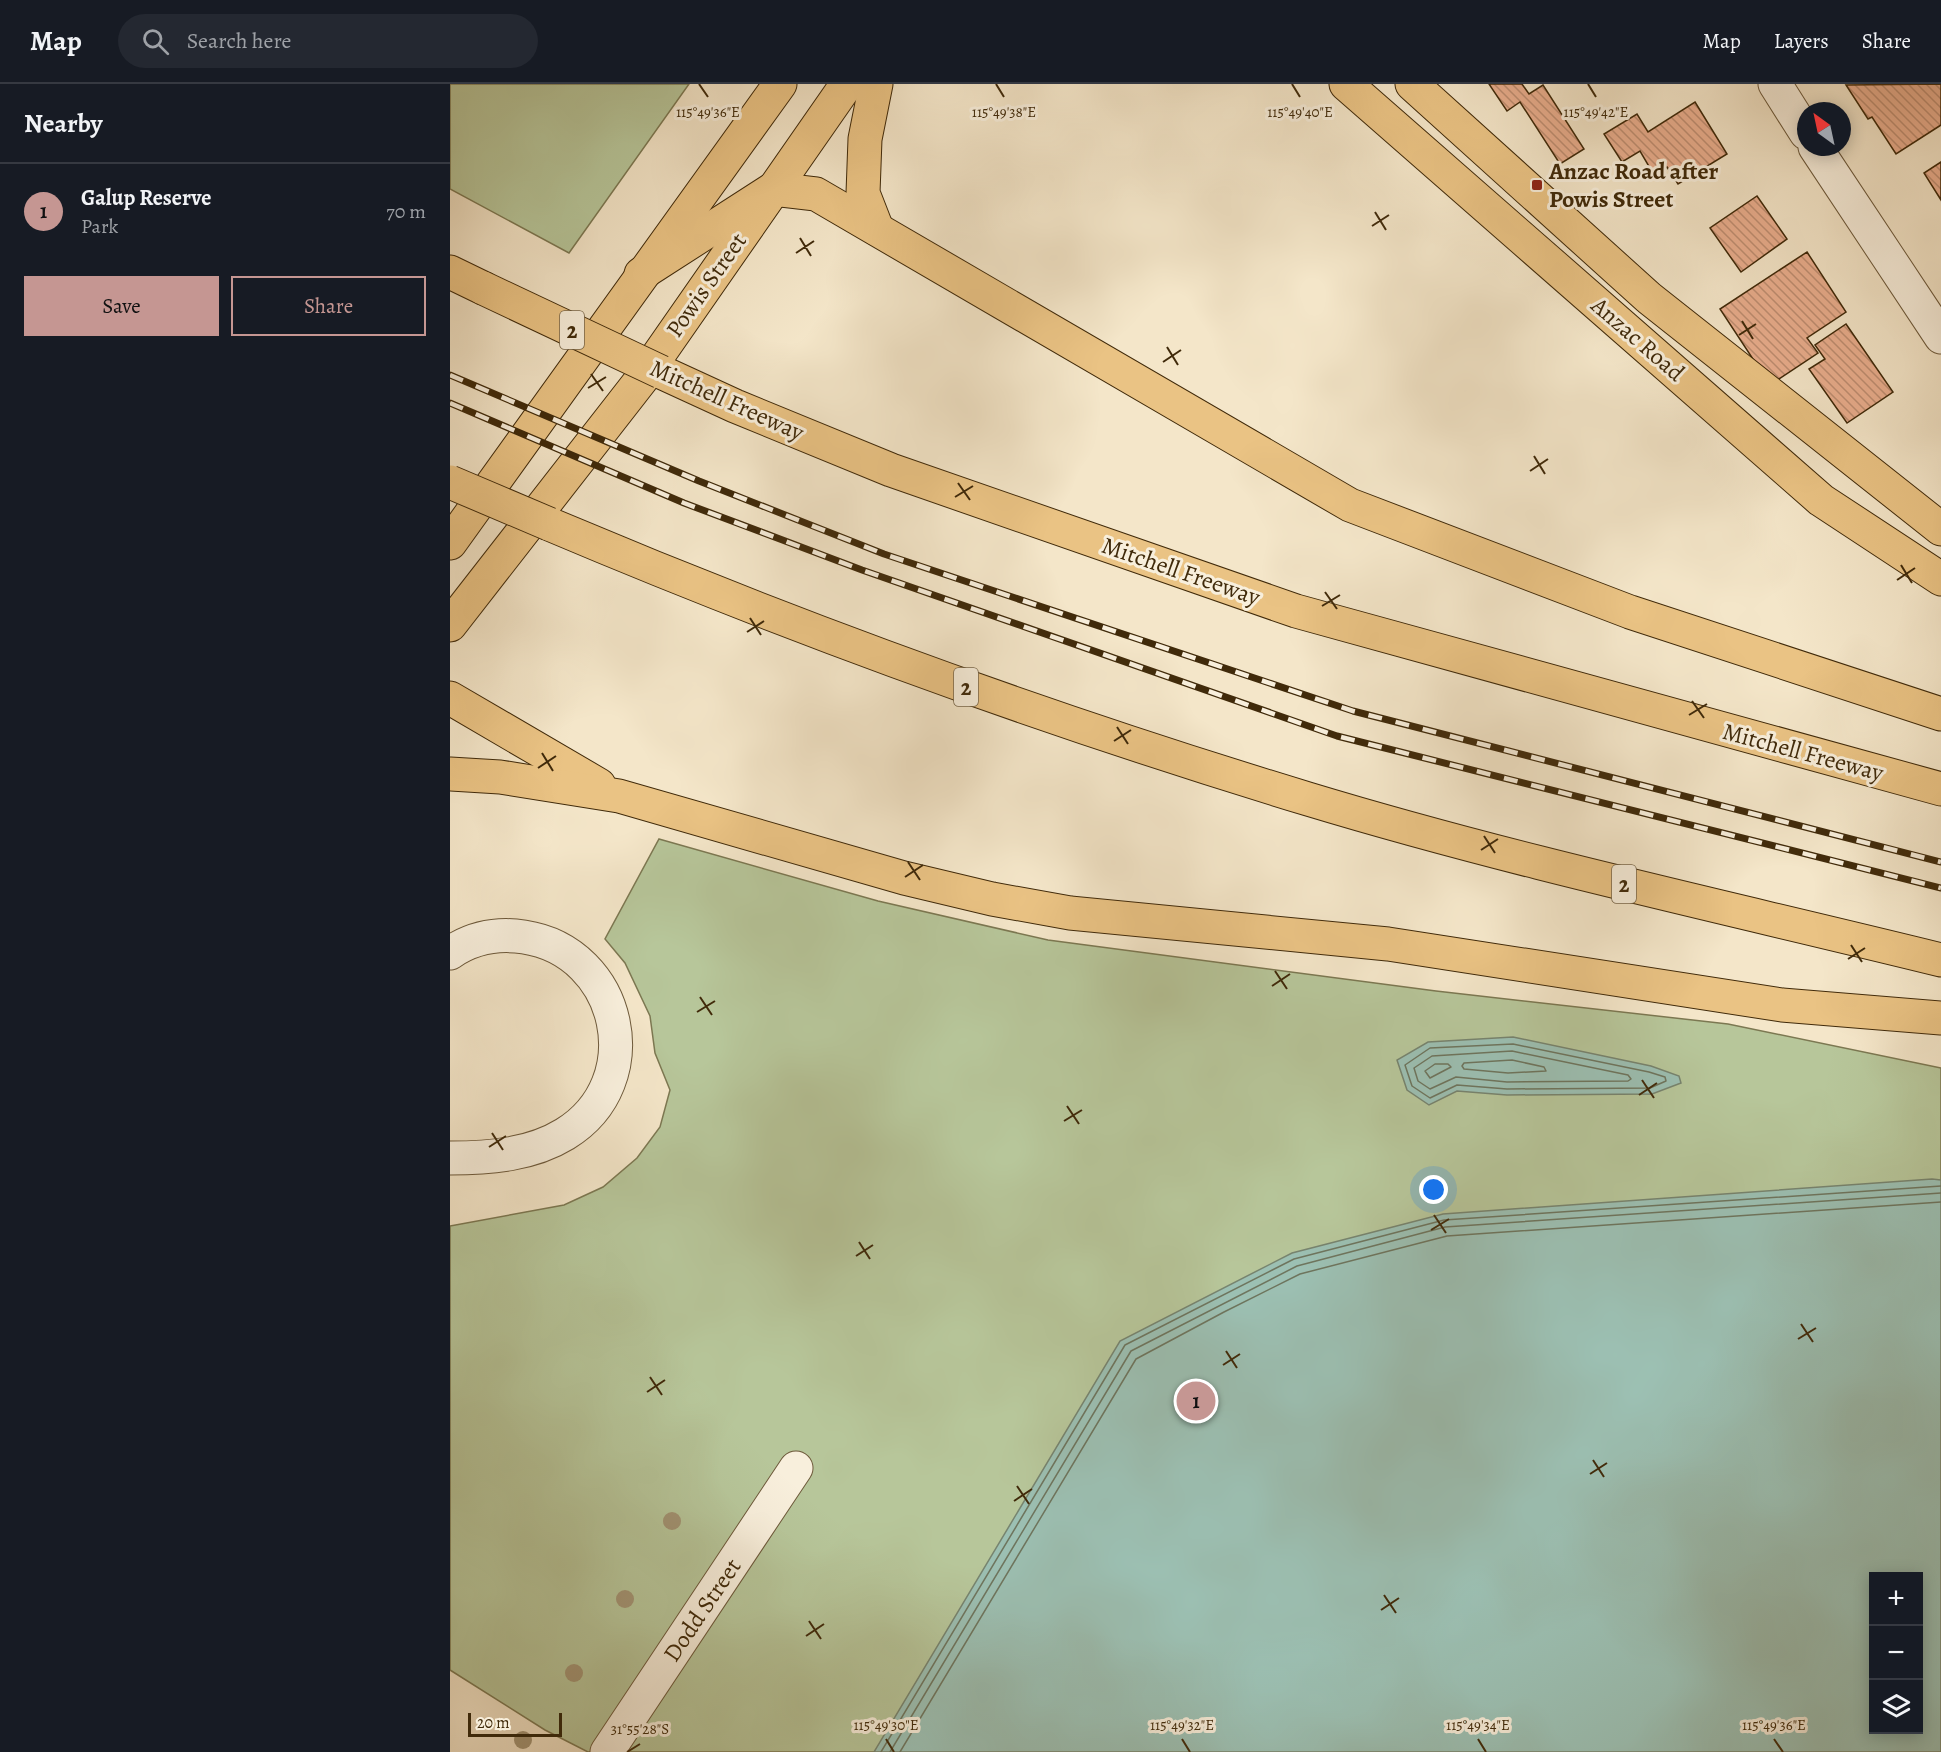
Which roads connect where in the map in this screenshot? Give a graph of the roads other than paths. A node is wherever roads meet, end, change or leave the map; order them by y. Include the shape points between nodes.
1 (780, 84) edge
2 (847, 84) edge
3 (876, 84) edge
4 (1346, 84) edge
5 (1412, 84) edge
6 (1774, 84) edge
7 (1797, 119) edge
8 (1821, 156) edge
9 (773, 189) junction
10 (877, 229) junction
11 (450, 272) edge
12 (641, 274) junction
13 (1941, 337) edge
14 (450, 482) edge
15 (1941, 530) edge
16 (450, 543) edge
17 (1941, 579) edge
18 (450, 625) edge
19 (450, 698) edge
20 (1941, 714) edge
21 (450, 774) edge
22 (1941, 789) edge
23 (619, 796) junction
24 (450, 953) edge
25 (1941, 960) edge
26 (1941, 1018) edge
27 (450, 1158) edge
28 (796, 1468) dead end
29 (607, 1752) edge

1 - 12 main road
2 - 9 main road, Powis Street
3 - 10 main road via 865,139 862,193
4 - 17 main road, Anzac Road via 1821,500
5 - 15 main road, Anzac Road via 1649,298
6 - 7 street
8 - 13 street
9 - 10 main road via 816,194
9 - 12 main road
9 - 18 main road, Powis Street via 641,380
10 - 20 main road via 1350,506 1630,612
11 - 22 main road, Mitchell Freeway / 2, bridge via 735,406 891,470 1296,611
12 - 16 main road
14 - 25 main road, 2, bridge via 630,558 969,688 1308,799 1574,872
19 - 23 main road
21 - 23 main road via 500,777
23 - 26 main road via 904,878 1070,913 1388,944 1782,1005
24 - 27 street via 479,939 508,935 538,939 561,949 582,964 597,982 614,1020 616,1044 614,1063 600,1099 589,1115 566,1134 542,1146 488,1158
28 - 29 street, Dodd Street

